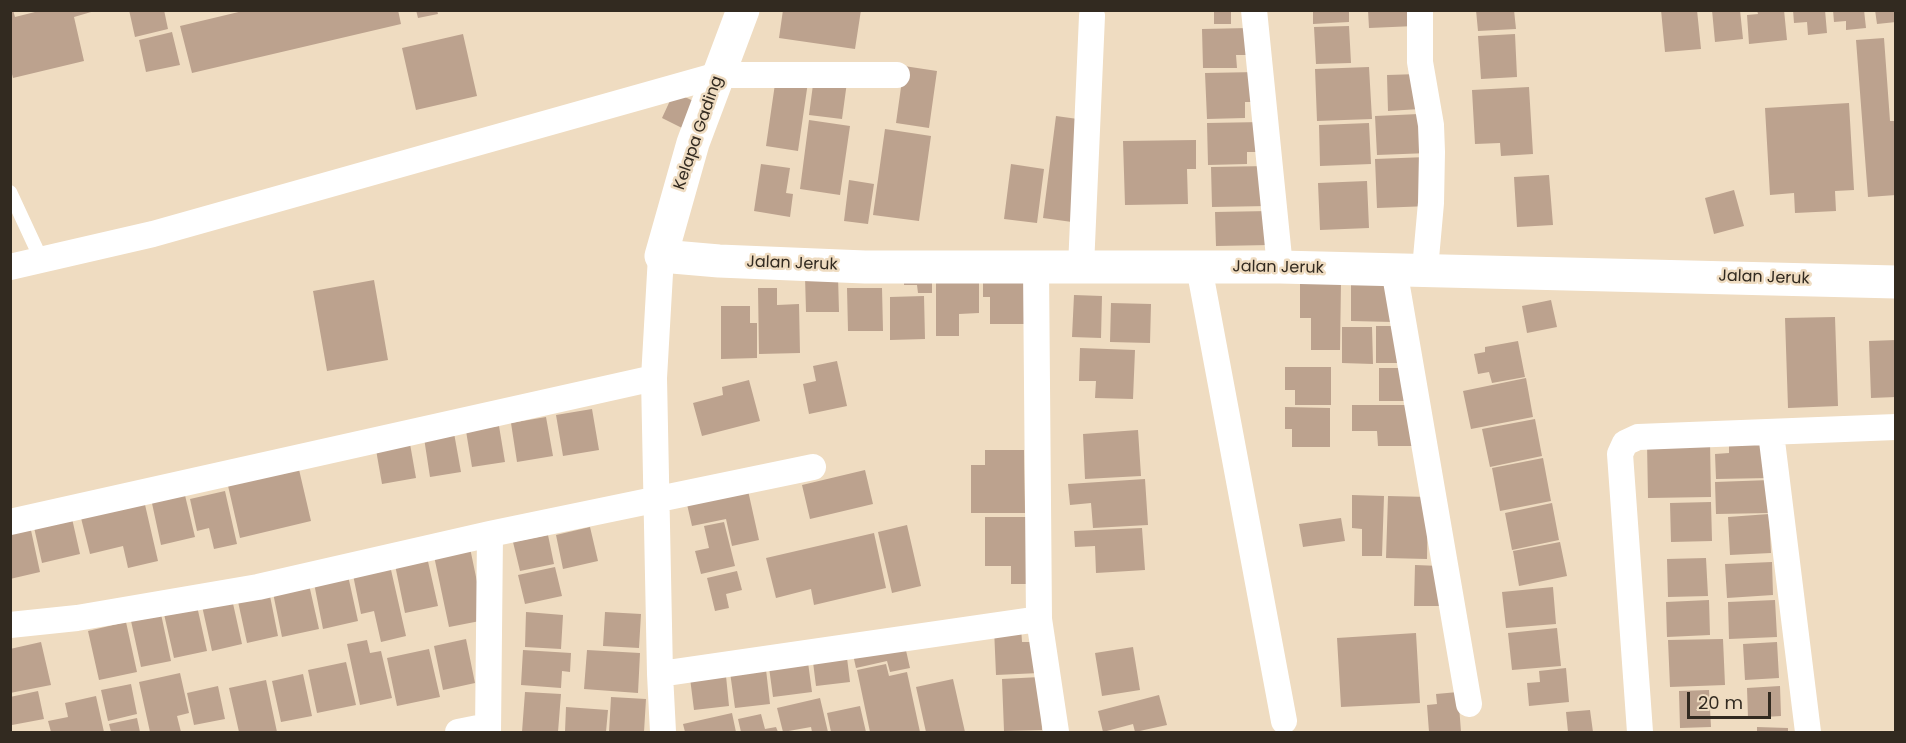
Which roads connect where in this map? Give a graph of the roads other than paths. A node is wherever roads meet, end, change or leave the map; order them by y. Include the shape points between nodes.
1 (743, 10) edge
2 (1254, 10) edge
3 (1420, 10) edge
4 (1092, 16) dead end
5 (718, 75) junction
6 (897, 75) dead end
7 (10, 192) edge
8 (661, 256) junction
9 (42, 261) junction
10 (10, 267) edge
11 (1036, 267) junction
12 (1081, 267) junction
13 (1199, 267) junction
14 (1280, 267) junction
15 (1409, 269) junction
16 (1896, 282) edge
17 (654, 378) junction
18 (1896, 427) edge
19 (1771, 433) junction
20 (813, 466) dead end
21 (656, 500) junction
22 (10, 522) edge
23 (490, 534) junction
24 (1039, 619) junction
25 (10, 625) edge
26 (660, 674) junction
27 (1469, 704) dead end
28 (1284, 721) dead end
29 (488, 729) edge
30 (458, 732) edge
31 (663, 732) edge
32 (1056, 732) edge
33 (1640, 732) edge
34 (1808, 732) edge

1 - 5 street, Kelapa Gading
2 - 14 street
3 - 15 street via 1420,62 1431,125 1431,203
4 - 12 street
5 - 6 street
5 - 8 street, Kelapa Gading via 693,143
5 - 9 street via 153,234
7 - 9 lane
8 - 11 street, Jalan Jeruk via 865,267
8 - 17 street
9 - 10 street
11 - 12 street, Jalan Jeruk
11 - 24 street
12 - 13 street, Jalan Jeruk
13 - 14 street, Jalan Jeruk
13 - 28 street
14 - 15 street, Jalan Jeruk
15 - 16 street, Jalan Jeruk
15 - 27 street
17 - 21 street
17 - 22 street
18 - 19 street
19 - 33 street via 1638,437 1625,443 1620,454
19 - 34 street
20 - 21 street
21 - 23 street
21 - 26 street
23 - 25 street via 258,587 77,618
23 - 29 street
24 - 26 street
24 - 32 street
26 - 31 street
29 - 30 street

